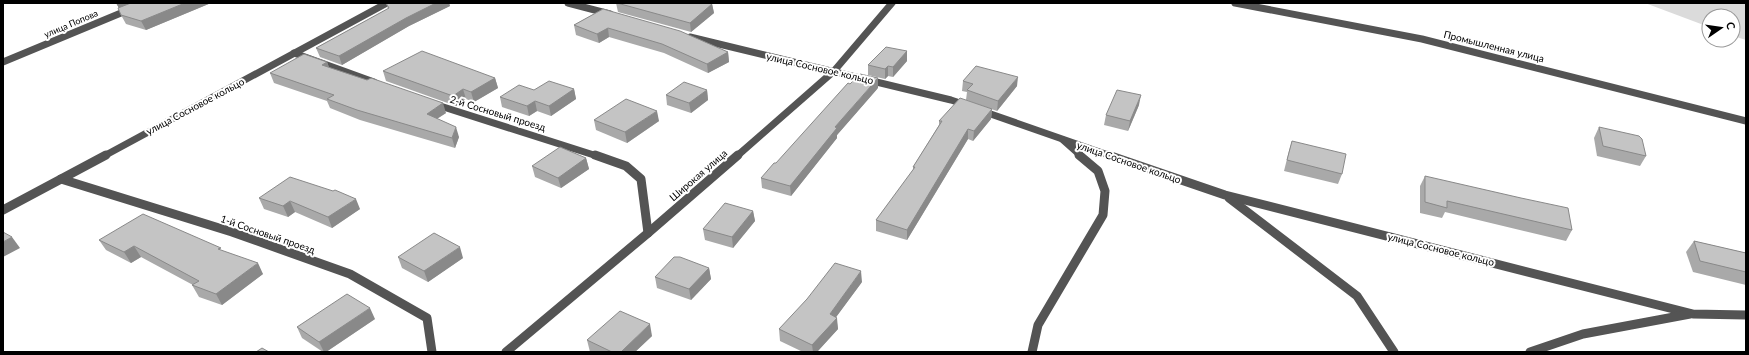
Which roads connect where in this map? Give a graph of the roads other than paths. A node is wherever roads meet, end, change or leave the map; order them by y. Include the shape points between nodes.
1 (145, 3) edge
2 (387, 3) edge
3 (568, 3) edge
4 (892, 3) edge
5 (1235, 3) edge
6 (618, 16) edge
7 (684, 35) edge
8 (294, 53) junction
9 (3, 62) edge
10 (834, 71) junction
11 (382, 85) edge
12 (426, 101) edge
13 (1746, 121) edge
14 (1063, 140) junction
15 (60, 179) junction
16 (1225, 195) junction
17 (3, 210) edge
18 (648, 233) junction
19 (1693, 314) junction
20 (1746, 315) edge
21 (432, 352) edge
22 (506, 352) edge
23 (1032, 352) edge
24 (1394, 352) edge
25 (1530, 352) edge

1 - 9 street, улица Попова
2 - 8 street, улица Сосновое кольцо
3 - 6 street
4 - 10 street, Широкая улица
5 - 13 street, Промышленная улица via 1422,39
7 - 10 street, улица Сосновое кольцо
8 - 11 street
8 - 15 street, улица Сосновое кольцо
10 - 14 street, улица Сосновое кольцо via 951,100
10 - 18 street, Широкая улица
12 - 18 street, 2-й Сосновый проезд via 571,146 626,166 641,179
14 - 16 street, улица Сосновое кольцо
14 - 23 street via 1098,172 1105,191 1103,215 1038,325
15 - 17 street, улица Сосновое кольцо
15 - 21 street, 1-й Сосновый проезд via 232,232 350,274 428,318
16 - 19 street, улица Сосновое кольцо
16 - 24 street via 1357,296
18 - 22 street, Широкая улица
19 - 20 street, улица Сосновое кольцо
19 - 25 street, улица Сосновое кольцо via 1583,334

